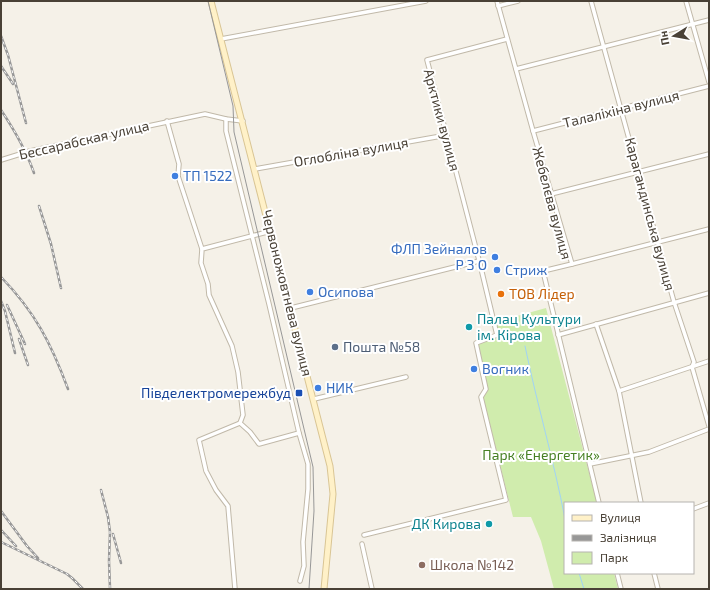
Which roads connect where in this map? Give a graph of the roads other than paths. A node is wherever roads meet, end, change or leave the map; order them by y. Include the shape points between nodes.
1 (211, 1) edge
2 (426, 1) edge
3 (496, 1) edge
4 (518, 1) edge
5 (591, 1) edge
6 (686, 1) edge
7 (498, 6) junction
8 (709, 20) edge
9 (693, 24) junction
10 (221, 39) junction
11 (507, 39) junction
12 (603, 46) junction
13 (516, 69) junction
14 (709, 82) edge
15 (709, 86) edge
16 (621, 110) junction
17 (226, 119) junction
18 (167, 121) junction
19 (243, 121) junction
20 (532, 131) junction
21 (447, 135) junction
22 (709, 154) edge
23 (1, 160) edge
24 (255, 169) junction
25 (639, 173) junction
26 (551, 194) junction
27 (709, 229) edge
28 (271, 231) junction
29 (252, 237) junction
30 (658, 242) junction
31 (202, 249) junction
32 (479, 260) junction
33 (572, 264) junction
34 (709, 293) edge
35 (674, 302) junction
36 (291, 308) junction
37 (596, 324) junction
38 (558, 335) junction
39 (709, 361) edge
40 (692, 367) junction
41 (406, 376) dead end
42 (618, 391) junction
43 (314, 399) junction
44 (240, 423) junction
45 (709, 426) edge
46 (709, 429) edge
47 (299, 433) junction
48 (632, 456) junction
49 (590, 464) junction
50 (599, 502) edge
51 (641, 502) edge
52 (709, 503) edge
53 (694, 509) edge
54 (364, 535) dead end
55 (362, 544) dead end
56 (617, 574) edge
57 (654, 574) edge
58 (300, 581) dead end
59 (235, 589) edge
60 (324, 589) edge
61 (372, 589) edge
62 (621, 589) edge
63 (658, 589) edge

1 - 10 main road, Червоножовтнева вулиця
2 - 10 street
3 - 7 street, Жебелєва вулиця
4 - 7 street
5 - 12 street, Карагандинська вулиця
6 - 9 street
7 - 11 street, Жебелєва вулиця
8 - 9 street
9 - 12 street
9 - 14 street
10 - 19 main road, Червоножовтнева вулиця
11 - 13 street, Жебелєва вулиця
11 - 21 street, Арктики вулиця via 427,60
12 - 13 street
12 - 16 street, Карагандинська вулиця
13 - 20 street, Жебелєва вулиця
15 - 16 street, Талаліхіна вулиця
16 - 20 street, Талаліхіна вулиця
16 - 25 street, Карагандинська вулиця
17 - 18 street, Бессарабская улица via 205,114
17 - 19 street, Бессарабская улица
17 - 29 street via 226,131
18 - 23 street, Бессарабская улица via 30,151
18 - 31 street, Бессарабская улица via 179,164 178,176
19 - 24 main road, Червоножовтнева вулиця
20 - 26 street, Жебелєва вулиця
21 - 24 street, Оглобліна вулиця
21 - 32 street, Арктики вулиця
22 - 25 street
24 - 28 main road, Червоножовтнева вулиця
25 - 26 street
25 - 30 street, Карагандинська вулиця
26 - 33 street, Жебелєва вулиця
27 - 30 street
28 - 29 street
28 - 36 main road, Червоножовтнева вулиця
29 - 31 street
29 - 47 street
30 - 33 street
30 - 35 street, Карагандинська вулиця
31 - 44 street, Бессарабская улица via 201,263 209,296 232,346 238,372 243,415
32 - 36 street
32 - 54 street, Арктики вулиця via 497,335 476,343 486,389 481,397 506,500
33 - 38 street, Жебелєва вулиця via 543,271
34 - 35 street
35 - 37 street
35 - 40 street, Карагандинська вулиця via 694,362
36 - 43 main road, Червоножовтнева вулиця
37 - 38 street
37 - 42 street
38 - 49 street, Жебелєва вулиця
39 - 40 street
40 - 42 street
40 - 45 street, Карагандинська вулиця
41 - 43 street
42 - 48 street
43 - 60 main road, Червоножовтнева вулиця via 330,466 333,494
44 - 47 street via 259,444
44 - 59 street via 199,440 206,471 228,506
46 - 48 street
47 - 58 street via 308,464 304,566
48 - 49 street
48 - 51 street
49 - 50 street, Жебелєва вулиця
52 - 53 street
55 - 61 street
56 - 62 street
57 - 63 street

